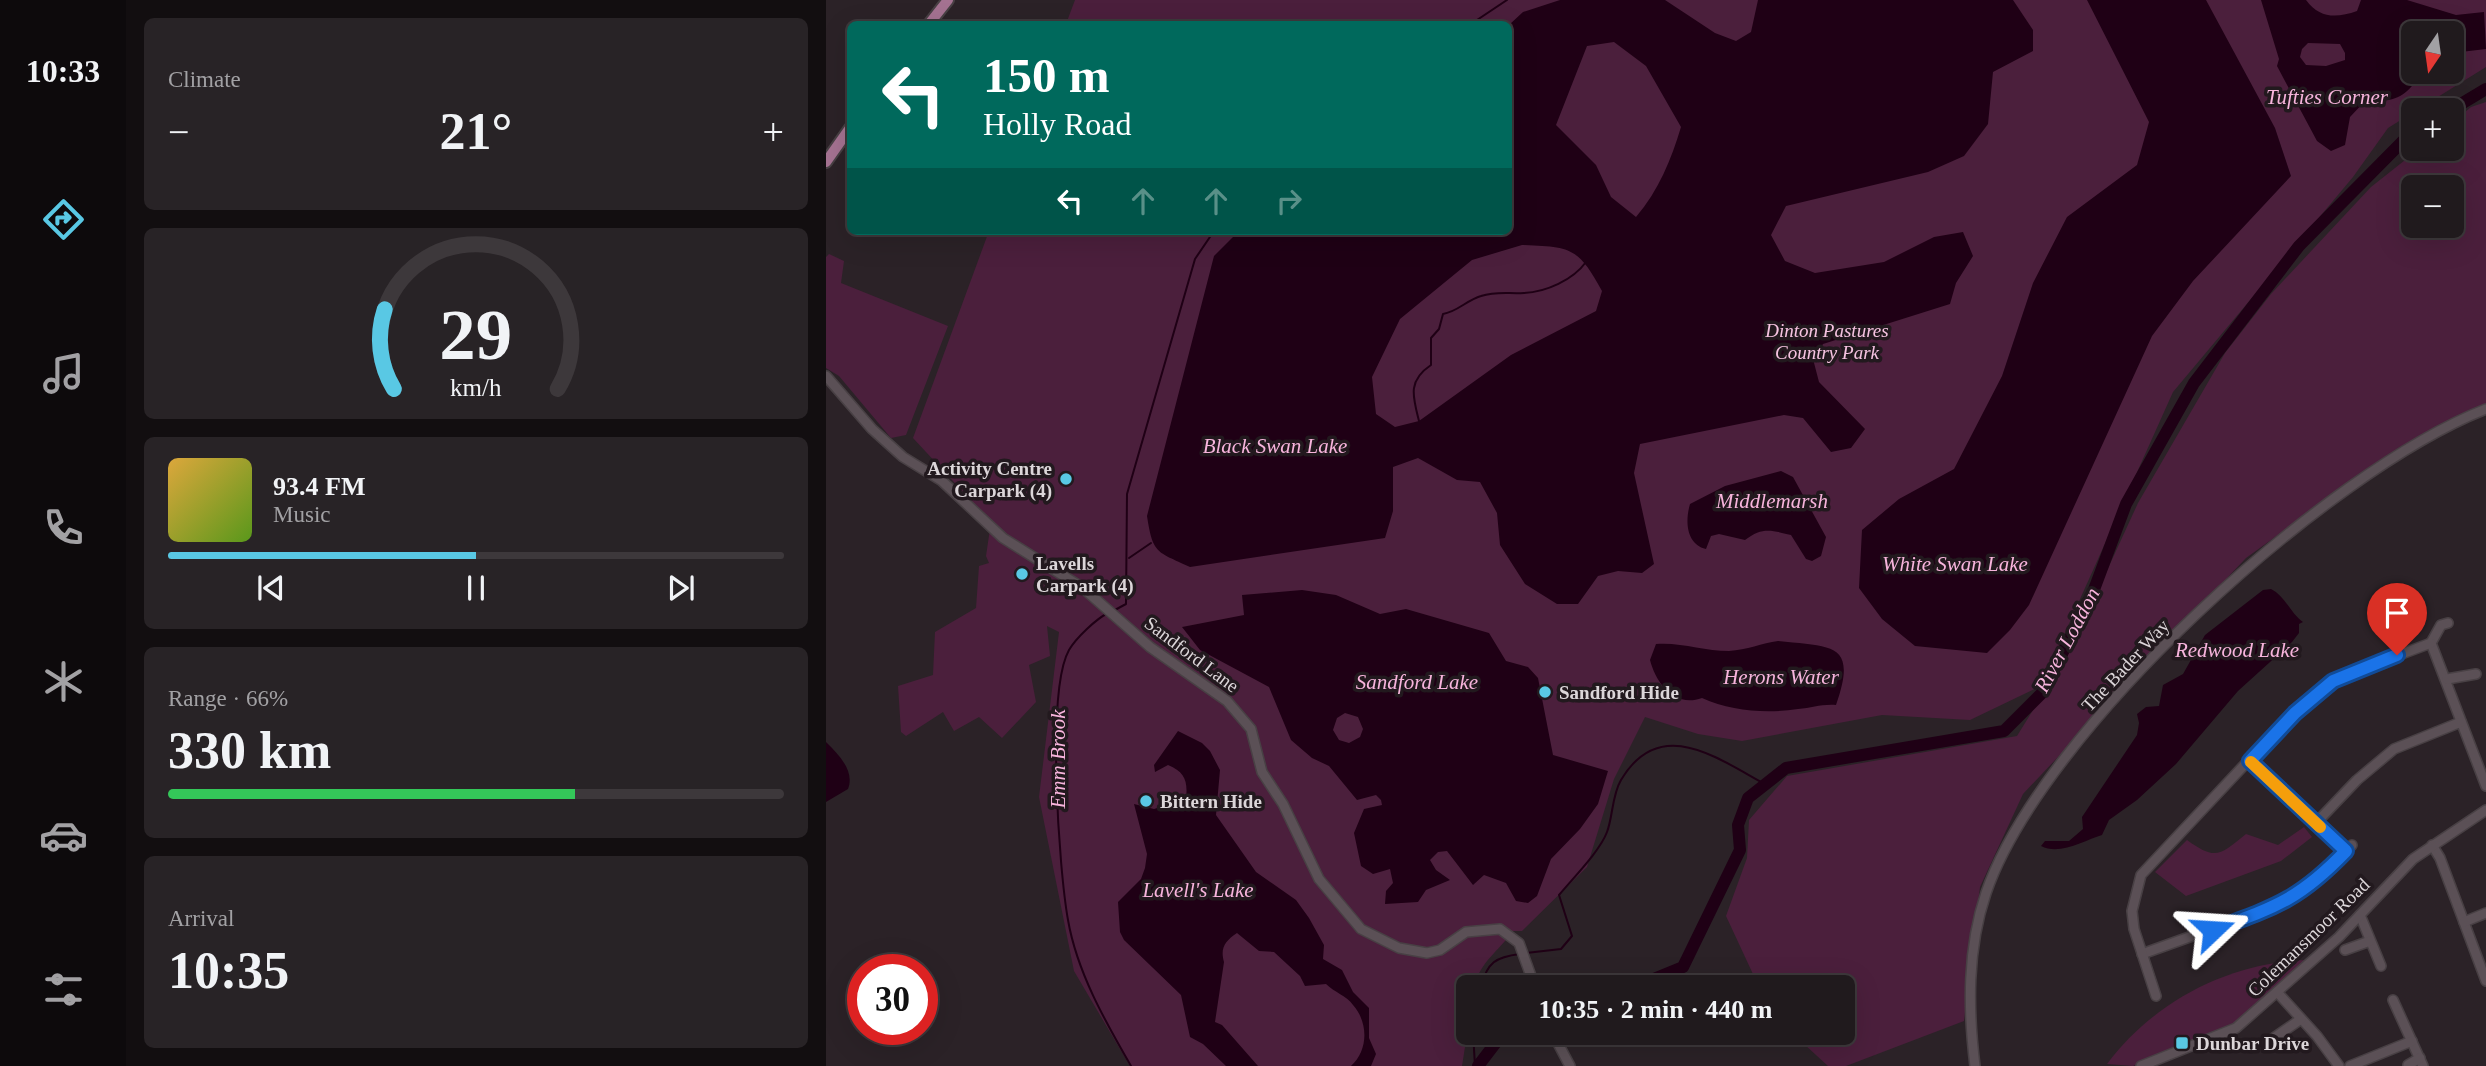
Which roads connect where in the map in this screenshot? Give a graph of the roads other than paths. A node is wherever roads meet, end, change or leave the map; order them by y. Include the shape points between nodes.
1 (948, 0) edge
2 (931, 21) edge
3 (847, 132) edge
4 (826, 162) edge
5 (826, 376) edge
6 (2486, 409) edge
7 (2448, 623) dead end
8 (2431, 643) junction
9 (2476, 674) dead end
10 (2447, 679) junction
11 (2461, 722) junction
12 (2250, 761) junction
13 (2486, 786) edge
14 (2486, 810) edge
15 (2316, 823) junction
16 (2432, 845) junction
17 (2486, 913) edge
18 (2360, 915) junction
19 (2464, 922) junction
20 (2370, 941) junction
21 (2345, 950) dead end
22 (2142, 954) junction
23 (2381, 967) dead end
24 (1532, 975) edge
25 (2486, 981) edge
26 (2277, 992) junction
27 (2156, 996) dead end
28 (2393, 1000) dead end
29 (2301, 1019) junction
30 (2412, 1041) junction
31 (2268, 1042) dead end
32 (1559, 1045) edge
33 (2422, 1062) edge
34 (2408, 1065) edge
35 (1570, 1066) edge
36 (1975, 1066) edge
37 (2141, 1066) edge
38 (2339, 1066) edge
39 (2350, 1066) edge

1 - 2 main road
3 - 4 main road
5 - 24 street, Sandford Lane via 903,457 942,481 1015,547 1083,588 1150,647 1242,716 1251,729 1262,772 1283,804 1319,880 1361,929 1399,948 1427,953 1440,950 1466,932 1500,929 1519,943
6 - 36 street, The Bader Way via 2382,467 2263,553 2165,645 2071,751 2015,830 1985,894 1971,979
7 - 8 street via 2441,625
8 - 10 street
8 - 12 street via 2333,681
9 - 10 street
10 - 11 street
11 - 13 street
11 - 15 street via 2394,749
12 - 15 street
12 - 22 street via 2141,874 2132,911
14 - 16 street, Colemansmoor Road
15 - 22 street via 2349,848 2317,881 2284,903
16 - 18 street, Colemansmoor Road
16 - 19 street
17 - 19 street
18 - 20 street
18 - 26 street, Colemansmoor Road
19 - 25 street
20 - 21 street
20 - 23 street
22 - 27 street
26 - 29 street
26 - 37 street, Colemansmoor Road via 2225,1034
28 - 30 street
29 - 31 street
29 - 38 street
30 - 33 street
30 - 39 street
32 - 35 street
33 - 34 street

